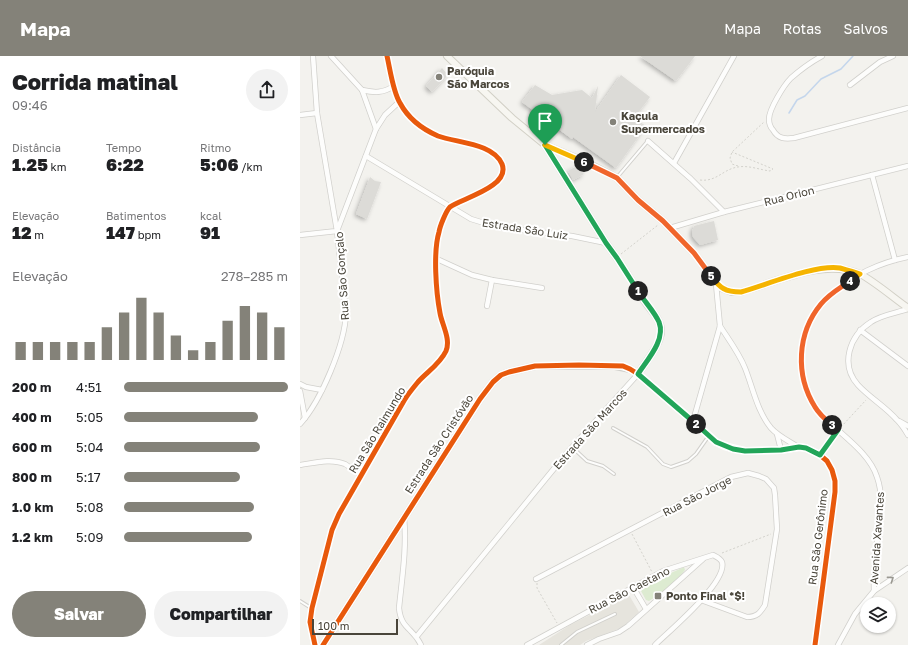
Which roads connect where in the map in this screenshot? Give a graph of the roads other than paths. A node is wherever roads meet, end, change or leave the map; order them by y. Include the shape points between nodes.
1 (313, 56) edge
2 (331, 56) edge
3 (387, 56) edge
4 (734, 56) edge
5 (822, 56) edge
6 (893, 56) edge
7 (451, 57) edge
8 (850, 85) dead end
9 (394, 86) junction
10 (362, 90) junction
11 (399, 102) junction
12 (908, 108) edge
13 (317, 113) junction
14 (300, 115) edge
15 (376, 129) junction
16 (648, 141) joint
17 (545, 145) junction
18 (366, 156) junction
19 (674, 163) junction
20 (908, 166) edge
21 (619, 174) dead end
22 (872, 175) junction
23 (450, 207) junction
24 (724, 212) junction
25 (670, 228) junction
26 (337, 230) junction
27 (300, 235) edge
28 (606, 243) junction
29 (908, 257) edge
30 (437, 260) junction
31 (895, 260) junction
32 (860, 274) junction
33 (492, 280) junction
34 (716, 282) junction
35 (542, 288) dead end
36 (487, 306) dead end
37 (908, 308) edge
38 (720, 326) junction
39 (860, 330) junction
40 (908, 366) edge
41 (638, 374) junction
42 (300, 384) edge
43 (322, 390) junction
44 (300, 391) edge
45 (305, 418) junction
46 (897, 419) junction
47 (693, 421) junction
48 (300, 424) edge
49 (908, 426) edge
50 (613, 428) dead end
51 (777, 434) junction
52 (908, 435) edge
53 (709, 436) junction
54 (799, 447) junction
55 (572, 448) junction
56 (781, 450) junction
57 (300, 465) edge
58 (614, 474) dead end
59 (361, 475) junction
60 (404, 516) junction
61 (705, 558) junction
62 (908, 568) edge
63 (536, 579) road end
64 (633, 588) junction
65 (874, 591) junction
66 (701, 600) junction
67 (300, 601) edge
68 (312, 608) junction
69 (646, 609) junction
70 (615, 614) dead end
71 (417, 636) junction
72 (315, 645) edge
73 (323, 645) edge
74 (422, 645) edge
75 (527, 645) edge
76 (560, 645) edge
77 (587, 645) edge
78 (656, 645) edge
79 (815, 645) edge
80 (838, 645) edge

1 - 13 street
2 - 10 street
3 - 9 street
4 - 19 street
5 - 12 street via 790,79 779,96 769,118 770,125 780,138 786,139
6 - 8 street via 880,62
7 - 17 main road via 512,118
9 - 10 street via 380,92
9 - 11 street
10 - 15 street
11 - 15 street, Rua São Gonçalo via 385,115
11 - 23 street via 415,123 426,130 438,136 489,150 502,165 502,173 490,187
13 - 14 street
13 - 26 street
15 - 18 street, Rua São Gonçalo
16 - 19 street
16 - 21 lane
17 - 25 main road via 617,178
17 - 28 street, Estrada São Marcos
18 - 23 street, Estrada São Luiz
18 - 26 street, Rua São Gonçalo
19 - 24 street
20 - 22 street, Rua Orion
22 - 24 street, Rua Orion
22 - 31 street
23 - 28 street, Estrada São Luiz via 484,224
23 - 30 street, Rua São Raimundo via 439,231 436,244
24 - 25 street, Rua Orion
25 - 34 main road via 694,253
26 - 27 street
26 - 43 street, Rua São Gonçalo via 346,324 338,352
28 - 41 street, Estrada São Marcos via 659,321 660,338
29 - 31 street, Avenida Xavantes
30 - 33 street via 464,272
30 - 59 street, Rua São Raimundo via 437,292 447,349 405,399
31 - 32 street, Avenida Xavantes
32 - 34 main road via 838,268 824,269 797,274 741,292 725,290
32 - 37 main road
32 - 65 street, Avenida Xavantes via 822,303 806,329 801,364 804,385 816,409 864,457 877,476 881,503
33 - 35 street
33 - 36 street
34 - 38 street
37 - 39 street via 872,322
38 - 47 street
38 - 51 street via 745,367 762,413
39 - 40 street
39 - 46 street via 848,355 852,376 857,384
41 - 47 street, Rua São Gerônimo
41 - 55 street, Estrada São Marcos
41 - 60 street, Estrada São Cristóvão via 623,366 579,365 535,366 501,375 480,399
42 - 43 street
43 - 45 street, Rua São Gonçalo
44 - 45 street
45 - 48 street, Rua São Gonçalo
46 - 49 street
46 - 52 street
47 - 53 street, Rua São Gerônimo
50 - 53 lane via 647,447 663,464 671,467 688,461
51 - 54 street
51 - 56 street
53 - 56 street, Rua São Gerônimo via 733,449
54 - 56 street, Rua São Gerônimo
54 - 79 street, Rua São Gerônimo via 806,448 827,461 835,481
55 - 58 lane via 587,461 602,466
55 - 71 street, Estrada São Marcos
57 - 59 street via 340,462
59 - 68 street, Rua São Raimundo via 338,514 332,530
60 - 71 street via 406,536 399,613 404,625
60 - 73 street, Estrada São Cristóvão
61 - 64 street, Rua São Caetano via 663,571
61 - 66 street, Rua São Caetano via 719,558 722,569 711,589
61 - 69 street
65 -> 62 street
63 - 66 street, Rua São Jorge via 732,477 748,473 766,479 774,488 776,532 765,605 761,613 747,617
64 - 69 street
64 - 75 street, Rua São Caetano
65 - 80 street via 855,614
66 - 78 street
67 - 68 lane
68 - 72 street, Rua São Raimundo via 310,622
69 - 77 street via 640,617 619,632
70 - 76 lane via 577,632
71 - 74 street

